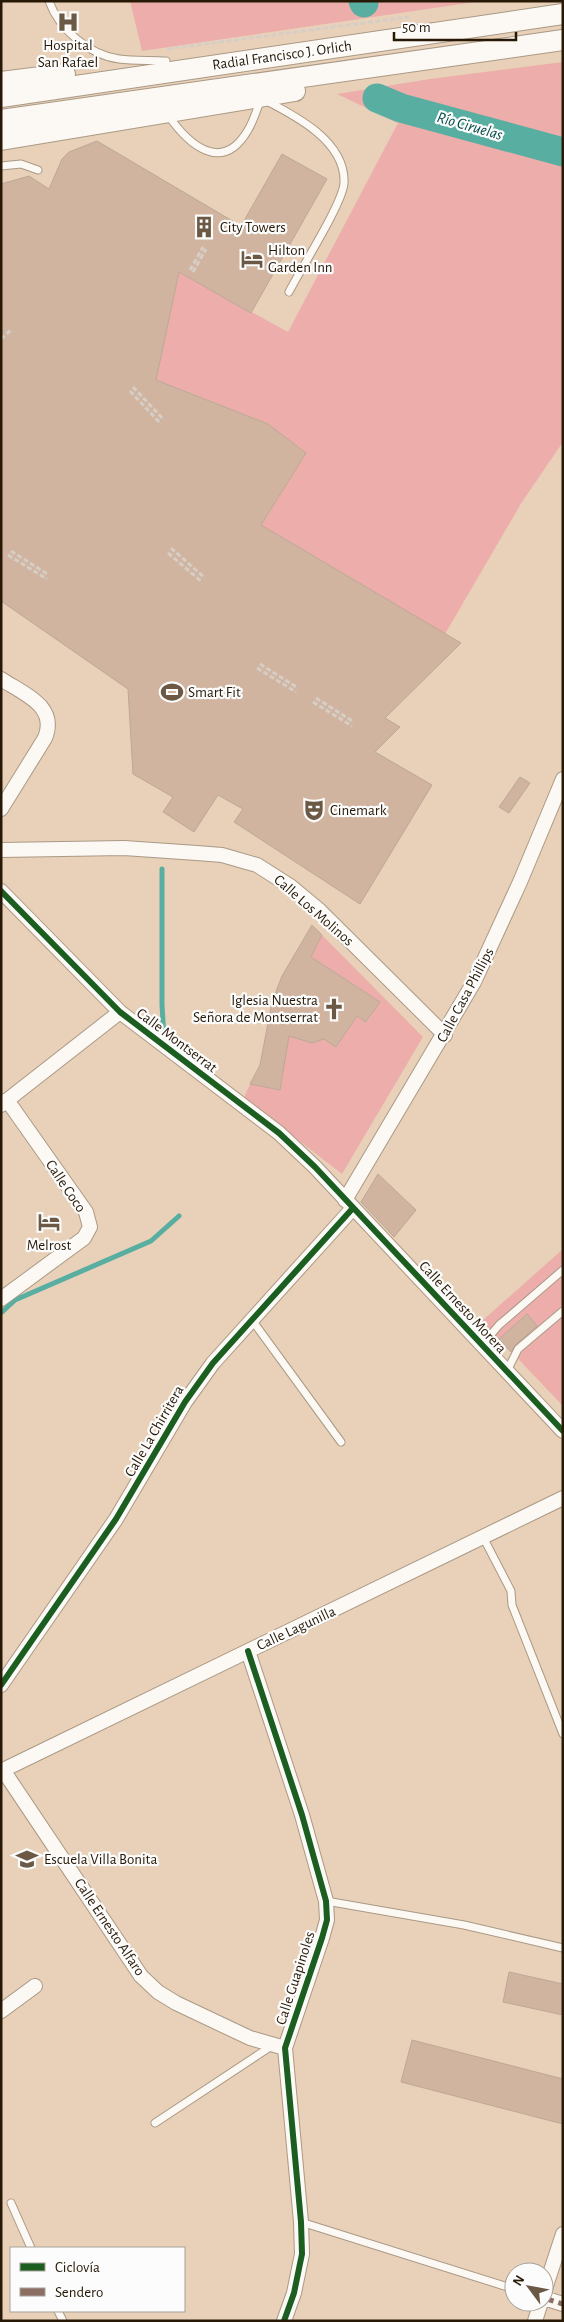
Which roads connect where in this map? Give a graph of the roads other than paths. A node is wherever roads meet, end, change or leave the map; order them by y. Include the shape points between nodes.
1 (49, 1) edge
2 (563, 14) edge
3 (431, 34) junction
4 (563, 40) edge
5 (164, 55) junction
6 (434, 59) junction
7 (1, 82) edge
8 (1, 96) edge
9 (261, 98) junction
10 (166, 112) junction
11 (1, 120) edge
12 (1, 140) edge
13 (1, 166) edge
14 (38, 170) dead end
15 (289, 292) dead end
16 (1, 679) edge
17 (563, 779) edge
18 (1, 809) edge
19 (1, 850) edge
20 (1, 891) edge
21 (120, 1012) junction
22 (444, 1035) junction
23 (4, 1102) edge
24 (349, 1204) junction
25 (563, 1270) edge
26 (1, 1299) edge
27 (563, 1311) edge
28 (252, 1320) junction
29 (482, 1345) junction
30 (507, 1372) junction
31 (563, 1431) edge
32 (342, 1442) dead end
33 (563, 1498) edge
34 (483, 1537) junction
35 (248, 1651) junction
36 (1, 1685) edge
37 (563, 1734) edge
38 (2, 1770) edge
39 (326, 1900) junction
40 (563, 1948) edge
41 (36, 1986) dead end
42 (1, 2011) edge
43 (279, 2046) junction
44 (155, 2123) dead end
45 (12, 2203) dead end
46 (301, 2222) junction
47 (563, 2234) edge
48 (31, 2247) edge
49 (554, 2262) edge
50 (504, 2285) edge
51 (284, 2321) edge

1 - 5 lane via 62,25 93,50 118,59
2 - 3 main road, Radial Francisco J. Orlich
3 - 5 main road via 356,32
3 - 8 main road, Radial Francisco J. Orlich
4 - 6 main road, Radial Francisco J. Orlich
5 - 7 main road
6 - 9 main road
6 - 11 main road, Radial Francisco J. Orlich
9 - 10 main road
9 - 10 lane via 247,132 237,143 216,154 190,142
9 - 15 lane via 296,116 318,133 339,158 343,172 342,194
10 - 12 main road
13 - 14 lane via 20,164
16 - 18 street via 43,708 49,728
17 - 22 street, Calle Casa Phillips via 474,982
19 - 22 street, Calle Los Molinos via 124,848 197,852 257,865 319,910
20 - 21 street, Calle Montserrat
21 - 23 street, Calle Coco
21 - 24 street, Calle Montserrat via 279,1133
22 - 24 street, Calle Casa Phillips
23 - 26 street, Calle Coco via 86,1212 90,1227 84,1238
24 - 28 street, Calle La Chirritera
24 - 29 street, Calle Ernesto Morera
25 - 29 lane via 499,1325
27 - 30 lane via 518,1349
28 - 32 lane
28 - 36 street, Calle La Chirritera via 197,1384 116,1519
29 - 30 street, Calle Ernesto Morera
30 - 31 street, Calle Ernesto Morera
33 - 34 street, Calle Lagunilla
34 - 35 street, Calle Lagunilla
34 - 37 lane via 511,1591 512,1605
35 - 38 street, Calle Lagunilla
35 - 39 street, Calle Guapinoles via 302,1815
38 - 43 street, Calle Ernesto Alfaro via 141,1976 176,2003 250,2038
39 - 40 lane via 464,1925
39 - 43 street, Calle Guapinoles via 327,1920 322,1938
41 - 42 street
43 - 44 lane
43 - 46 street, Calle Guapinoles
45 - 48 lane
46 - 50 lane
46 - 51 street, Calle Guapinoles via 302,2254
47 - 49 street

